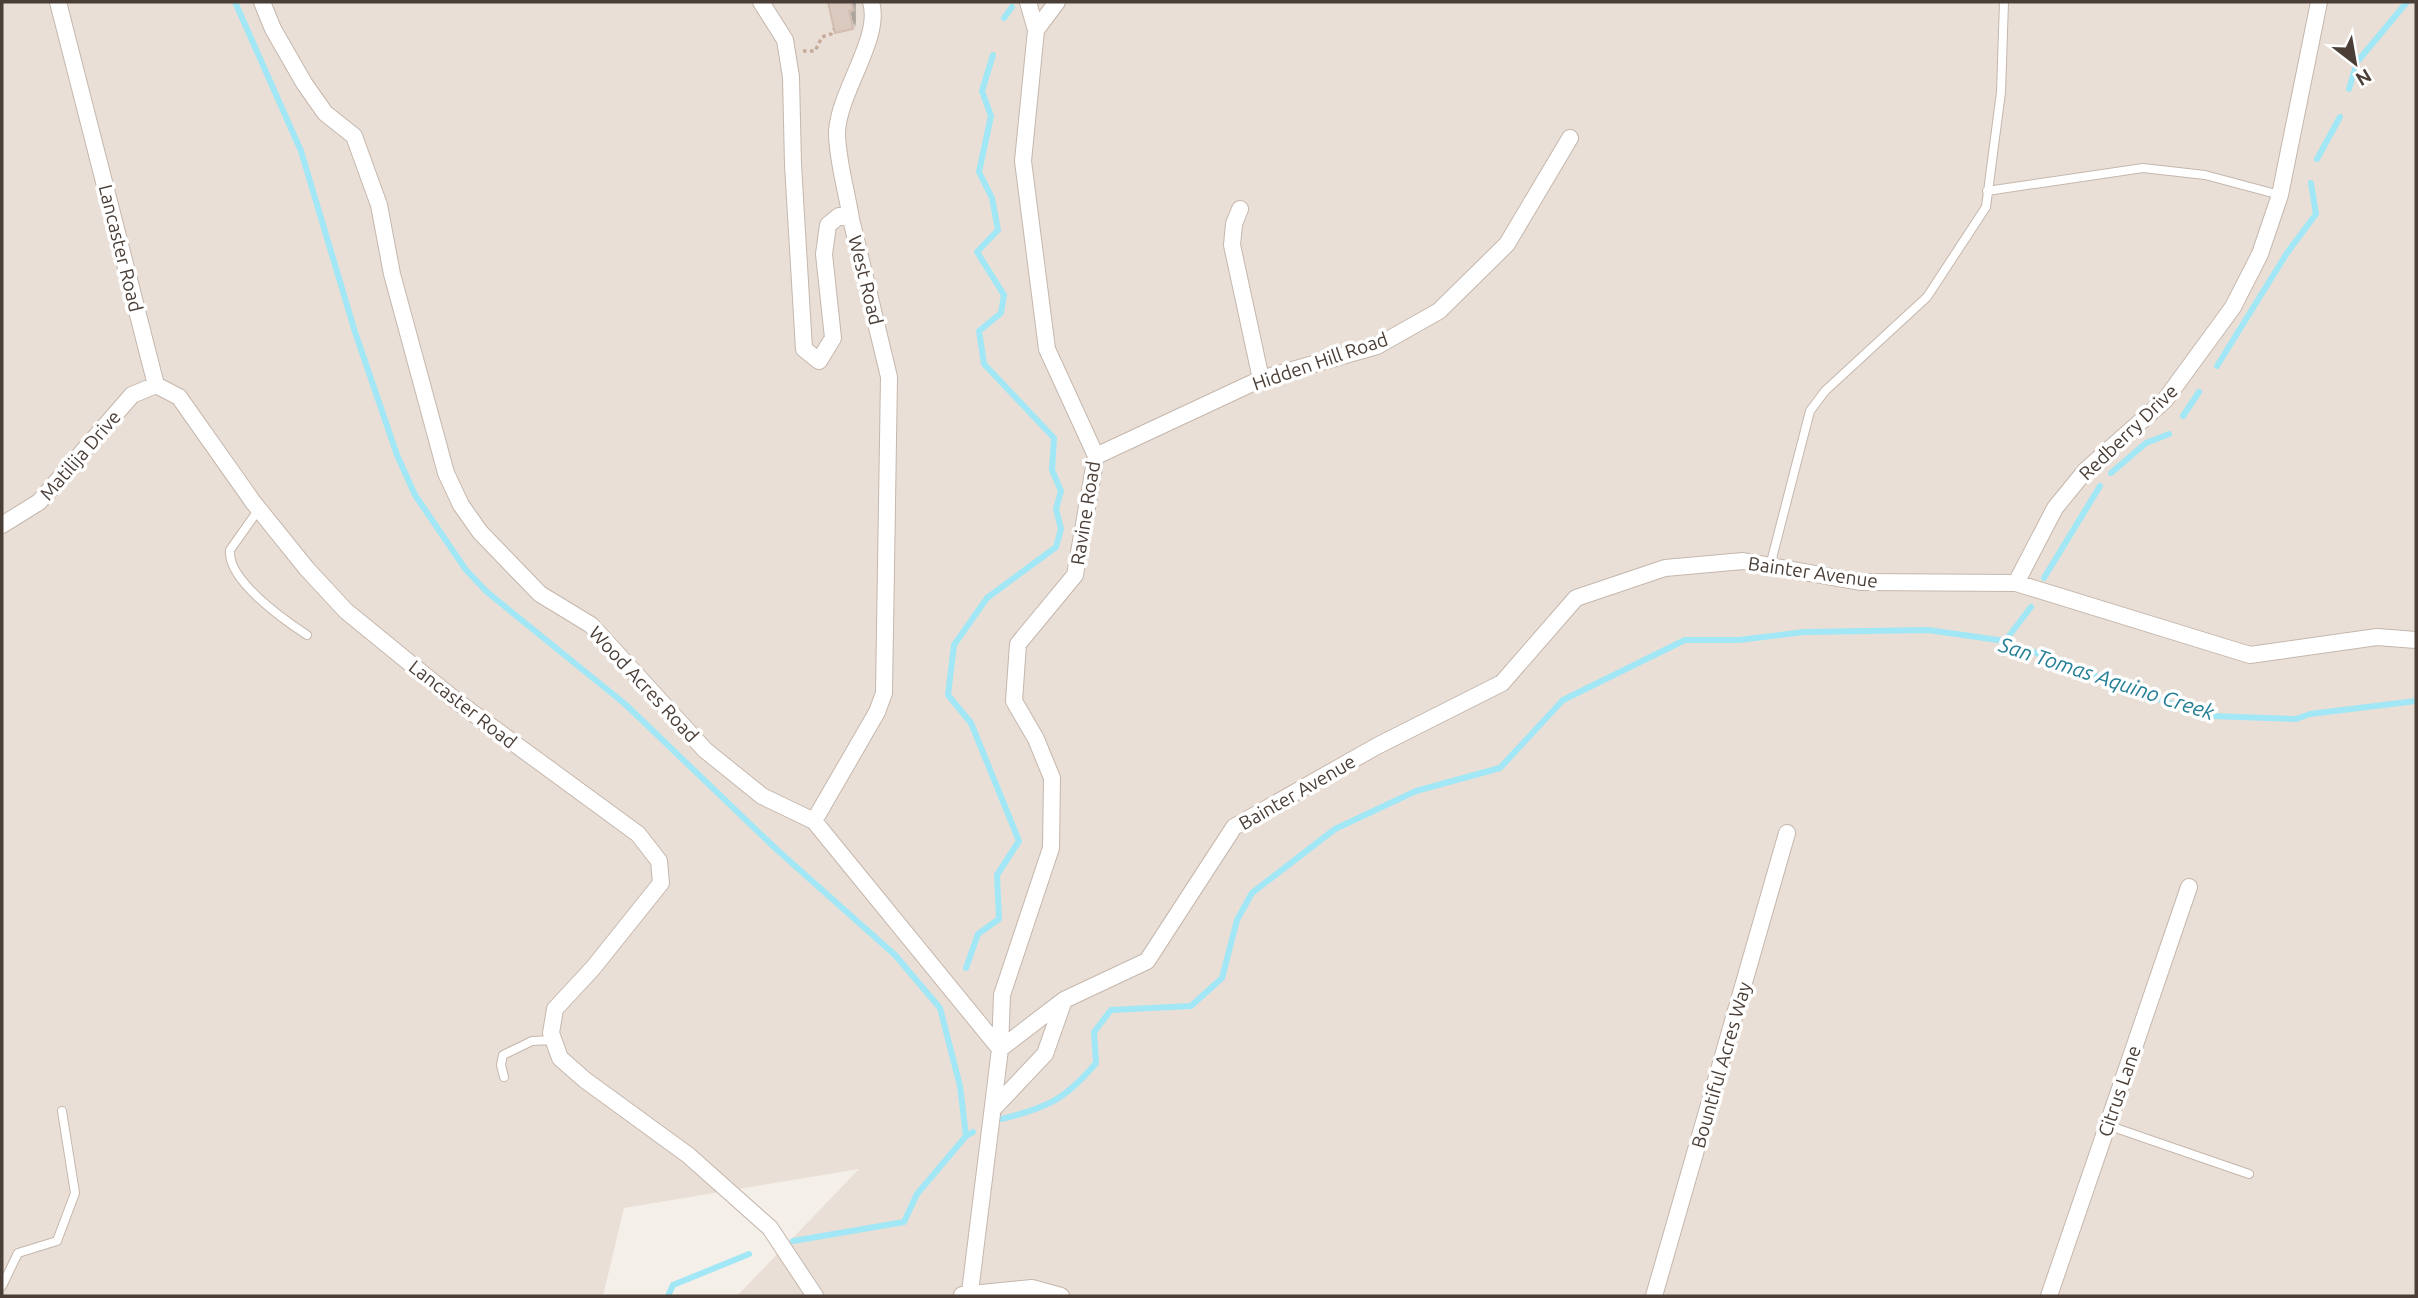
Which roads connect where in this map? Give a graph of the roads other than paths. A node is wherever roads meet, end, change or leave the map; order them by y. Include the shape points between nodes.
1 (58, 2) edge
2 (262, 2) edge
3 (761, 2) edge
4 (871, 2) edge
5 (1028, 2) edge
6 (1057, 2) edge
7 (2004, 2) edge
8 (2319, 2) edge
9 (1036, 30) junction
10 (1570, 138) dead end
11 (1987, 191) junction
12 (2280, 195) junction
13 (1240, 209) dead end
14 (851, 219) junction
15 (1261, 379) junction
16 (156, 385) junction
17 (1097, 456) junction
18 (259, 509) junction
19 (2, 525) edge
20 (1770, 566) junction
21 (2016, 583) junction
22 (307, 635) dead end
23 (2416, 640) edge
24 (814, 821) junction
25 (1787, 833) dead end
26 (2189, 887) dead end
27 (1064, 1000) junction
28 (554, 1040) junction
29 (1000, 1048) junction
30 (504, 1077) dead end
31 (993, 1109) junction
32 (62, 1111) dead end
33 (2107, 1125) junction
34 (2249, 1174) dead end
35 (2, 1286) edge
36 (967, 1295) edge
37 (815, 1296) edge
38 (1061, 1296) edge
39 (1654, 1296) edge
40 (2049, 1296) edge

1 - 16 street, Lancaster Road
2 - 24 street, Wood Acres Road via 304,83 325,113 354,136 379,205 392,274 446,472 461,505 480,532 540,594 591,625 705,750 762,796
3 - 14 street, West Road via 787,51 804,349 819,361 832,338 824,254 828,225 839,216
4 - 14 street via 871,32 843,97 837,133
5 - 9 street
6 - 9 street
7 - 11 lane via 2001,92
8 - 12 street, Redberry Drive
9 - 17 street, Ravine Road via 1023,160 1047,349
10 - 15 street, Hidden Hill Road via 1507,244 1439,312 1377,346
11 - 12 lane via 2143,168 2205,175
11 - 20 lane via 1986,207 1927,297 1825,391 1810,411
12 - 21 street, Redberry Drive via 2260,254 2203,352 2165,400 2086,470 2063,499
13 - 15 street via 1232,245
14 - 24 street, West Road via 889,377 884,693
15 - 17 street, Hidden Hill Road
16 - 18 street, Lancaster Road via 179,397
16 - 19 street, Matilija Drive via 132,395 39,502
17 - 29 street, Ravine Road via 1075,575 1018,644 1014,701 1052,778 1051,848 1002,995
18 - 22 lane via 230,550 233,566 268,608
18 - 28 street, Lancaster Road via 346,611 455,700 638,834 659,861 661,883 555,1009
20 - 21 street, Bainter Avenue via 1860,582
20 - 27 street, Bainter Avenue via 1743,561 1665,568 1576,598 1502,683 1377,746 1234,827 1147,961
21 - 23 street, Bainter Avenue via 2250,655 2377,637
24 - 29 street, Wood Acres Road
25 - 39 street, Bountiful Acres Way
26 - 33 street, Citrus Lane
27 - 29 street, Bainter Avenue
27 - 31 street via 1045,1054
28 - 30 lane via 532,1041 503,1055
28 - 37 street via 560,1058 585,1080 688,1154 770,1228
29 - 31 street
31 - 36 street
32 - 35 lane via 75,1193 57,1241 18,1253
33 - 34 lane
33 - 40 street, Citrus Lane
36 - 38 street via 1032,1288

